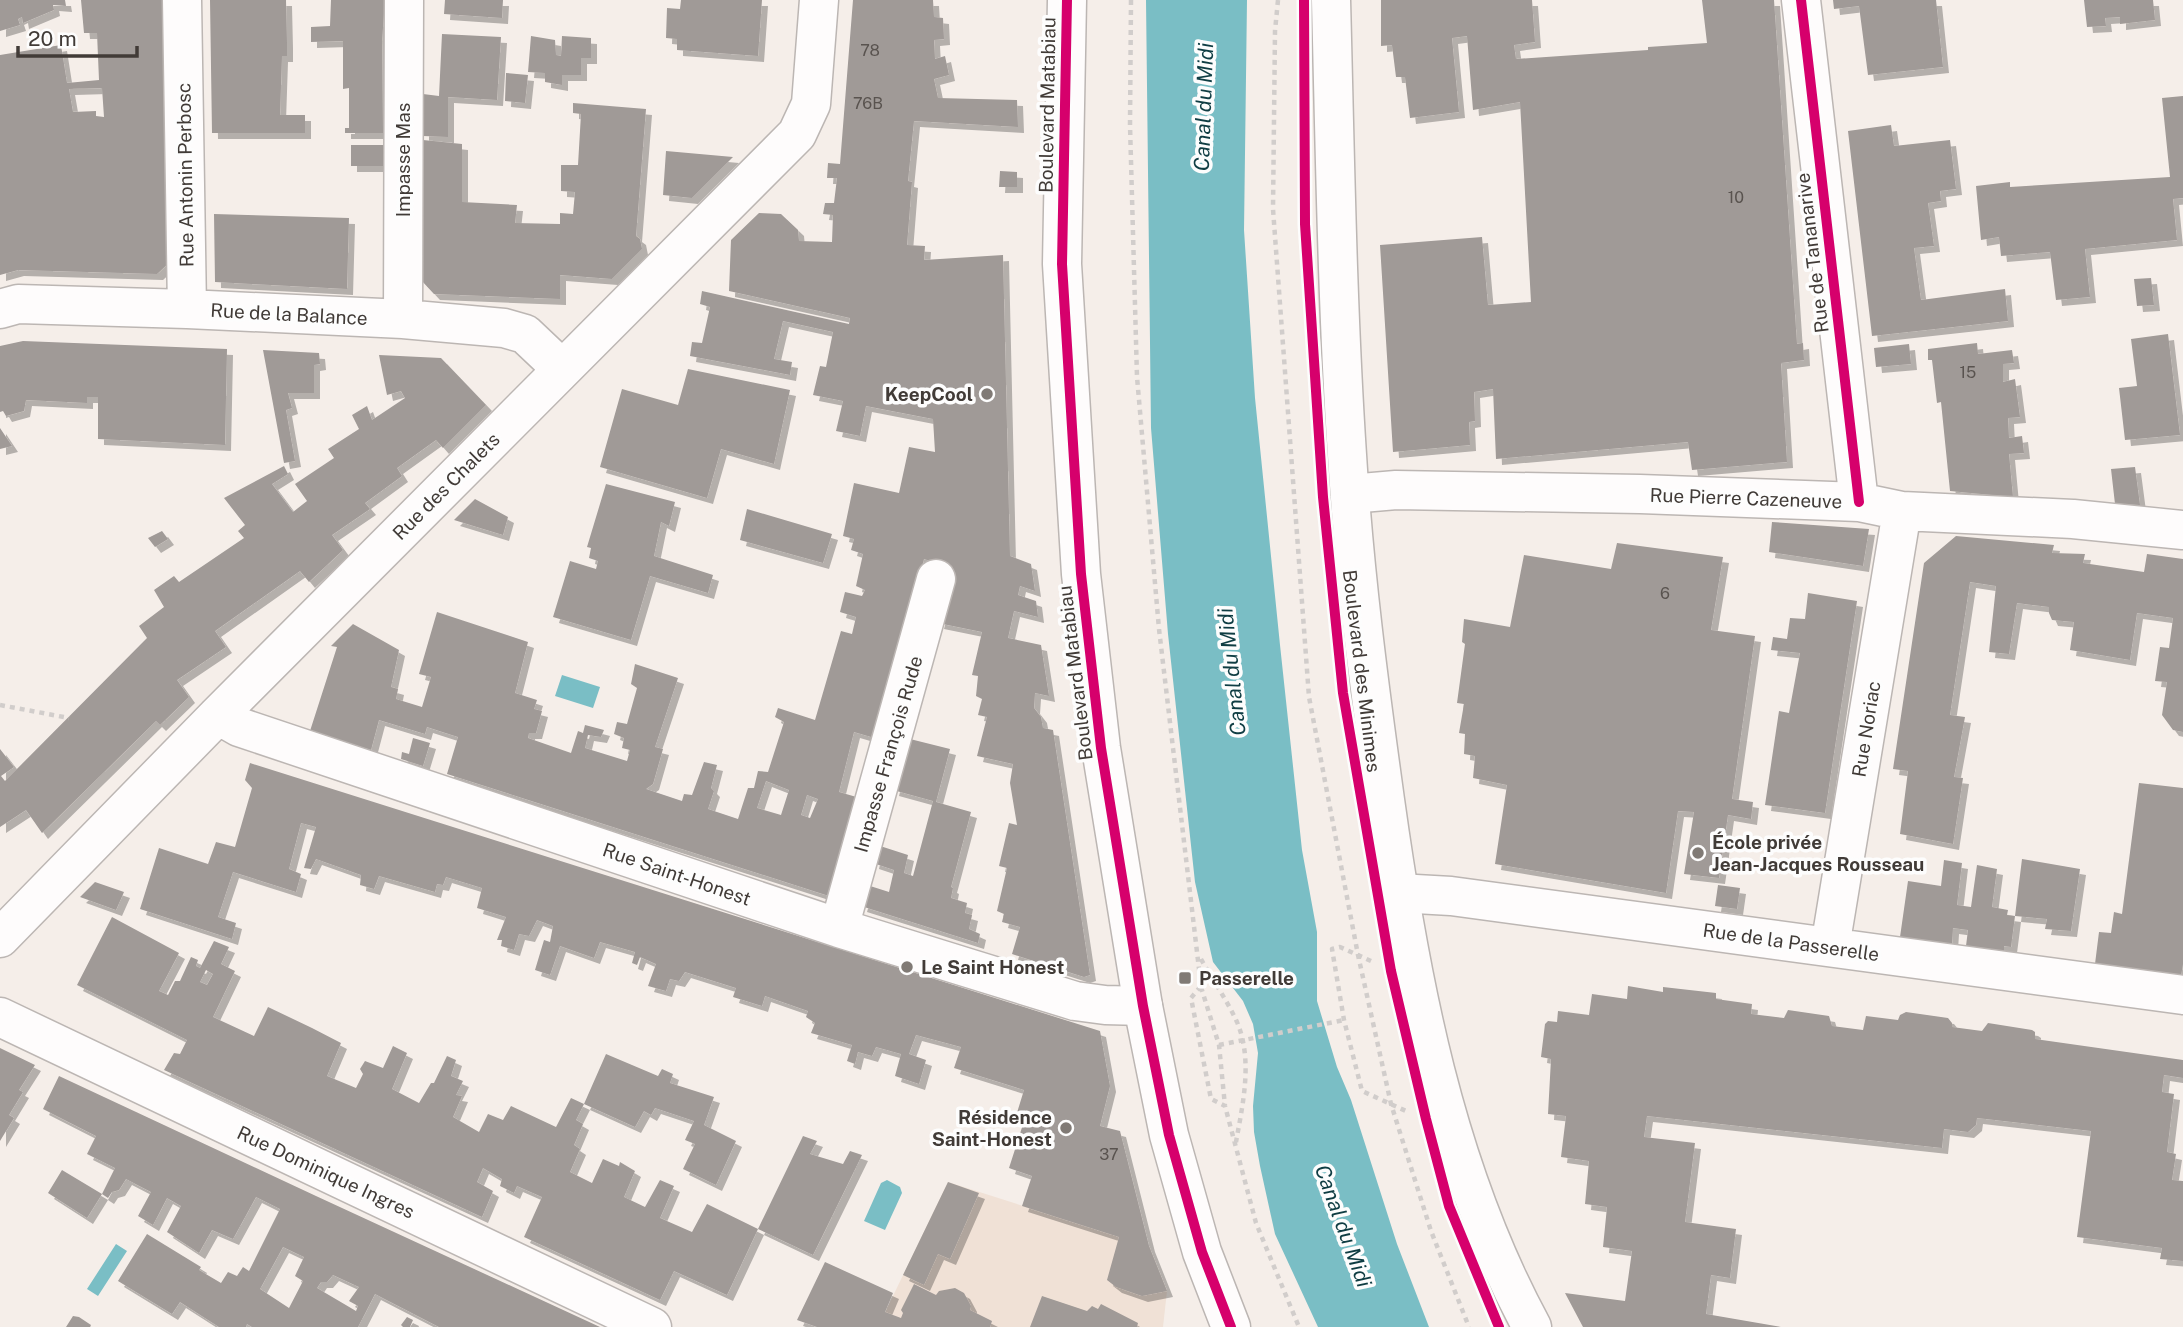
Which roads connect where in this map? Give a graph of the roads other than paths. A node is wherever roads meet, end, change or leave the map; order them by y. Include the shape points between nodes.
1 (182, 0) edge
2 (404, 0) edge
3 (819, 0) edge
4 (1067, 0) edge
5 (1331, 0) edge
6 (1801, 0) edge
7 (0, 309) edge
8 (187, 309) junction
9 (403, 319) junction
10 (562, 369) junction
11 (1350, 494) junction
12 (1859, 502) junction
13 (1902, 511) junction
14 (2183, 530) edge
15 (936, 579) dead end
16 (218, 715) junction
17 (1398, 893) junction
18 (839, 928) junction
19 (0, 938) edge
20 (1830, 947) junction
21 (2183, 996) edge
22 (1143, 1006) junction
23 (0, 1017) edge
24 (652, 1327) edge
25 (1231, 1327) edge
26 (1532, 1327) edge

1 - 8 street, Rue Antonin Perbosc
2 - 9 street, Impasse Mas
3 - 10 street, Rue des Chalets via 811,104 797,134
4 - 22 street, Boulevard Matabiau via 1062,264 1081,575 1101,748
5 - 11 street, Boulevard des Minimes
6 - 12 street, Rue de Tananarive
7 - 8 street, Rue de la Balance via 18,304
8 - 9 street, Rue de la Balance
9 - 10 street, Rue de la Balance via 505,328 525,334
10 - 16 street, Rue des Chalets
11 - 12 street, Rue Pierre Cazeneuve via 1396,490
11 - 17 street, Boulevard des Minimes via 1365,652
12 - 13 street, Rue Pierre Cazeneuve
13 - 14 street, Rue Pierre Cazeneuve via 2073,519
13 - 20 street, Rue Noriac
15 - 18 street, Impasse François Rude
16 - 18 street, Rue Saint-Honest via 239,727
16 - 19 street, Rue des Chalets
17 - 20 street, Rue de la Passerelle via 1451,896
17 - 26 street, Boulevard des Minimes via 1429,1037 1473,1197
18 - 22 street, Rue Saint-Honest via 1075,1000
20 - 21 street, Rue de la Passerelle
22 - 25 street, Boulevard Matabiau via 1169,1135 1202,1252
23 - 24 street, Rue Dominique Ingres

